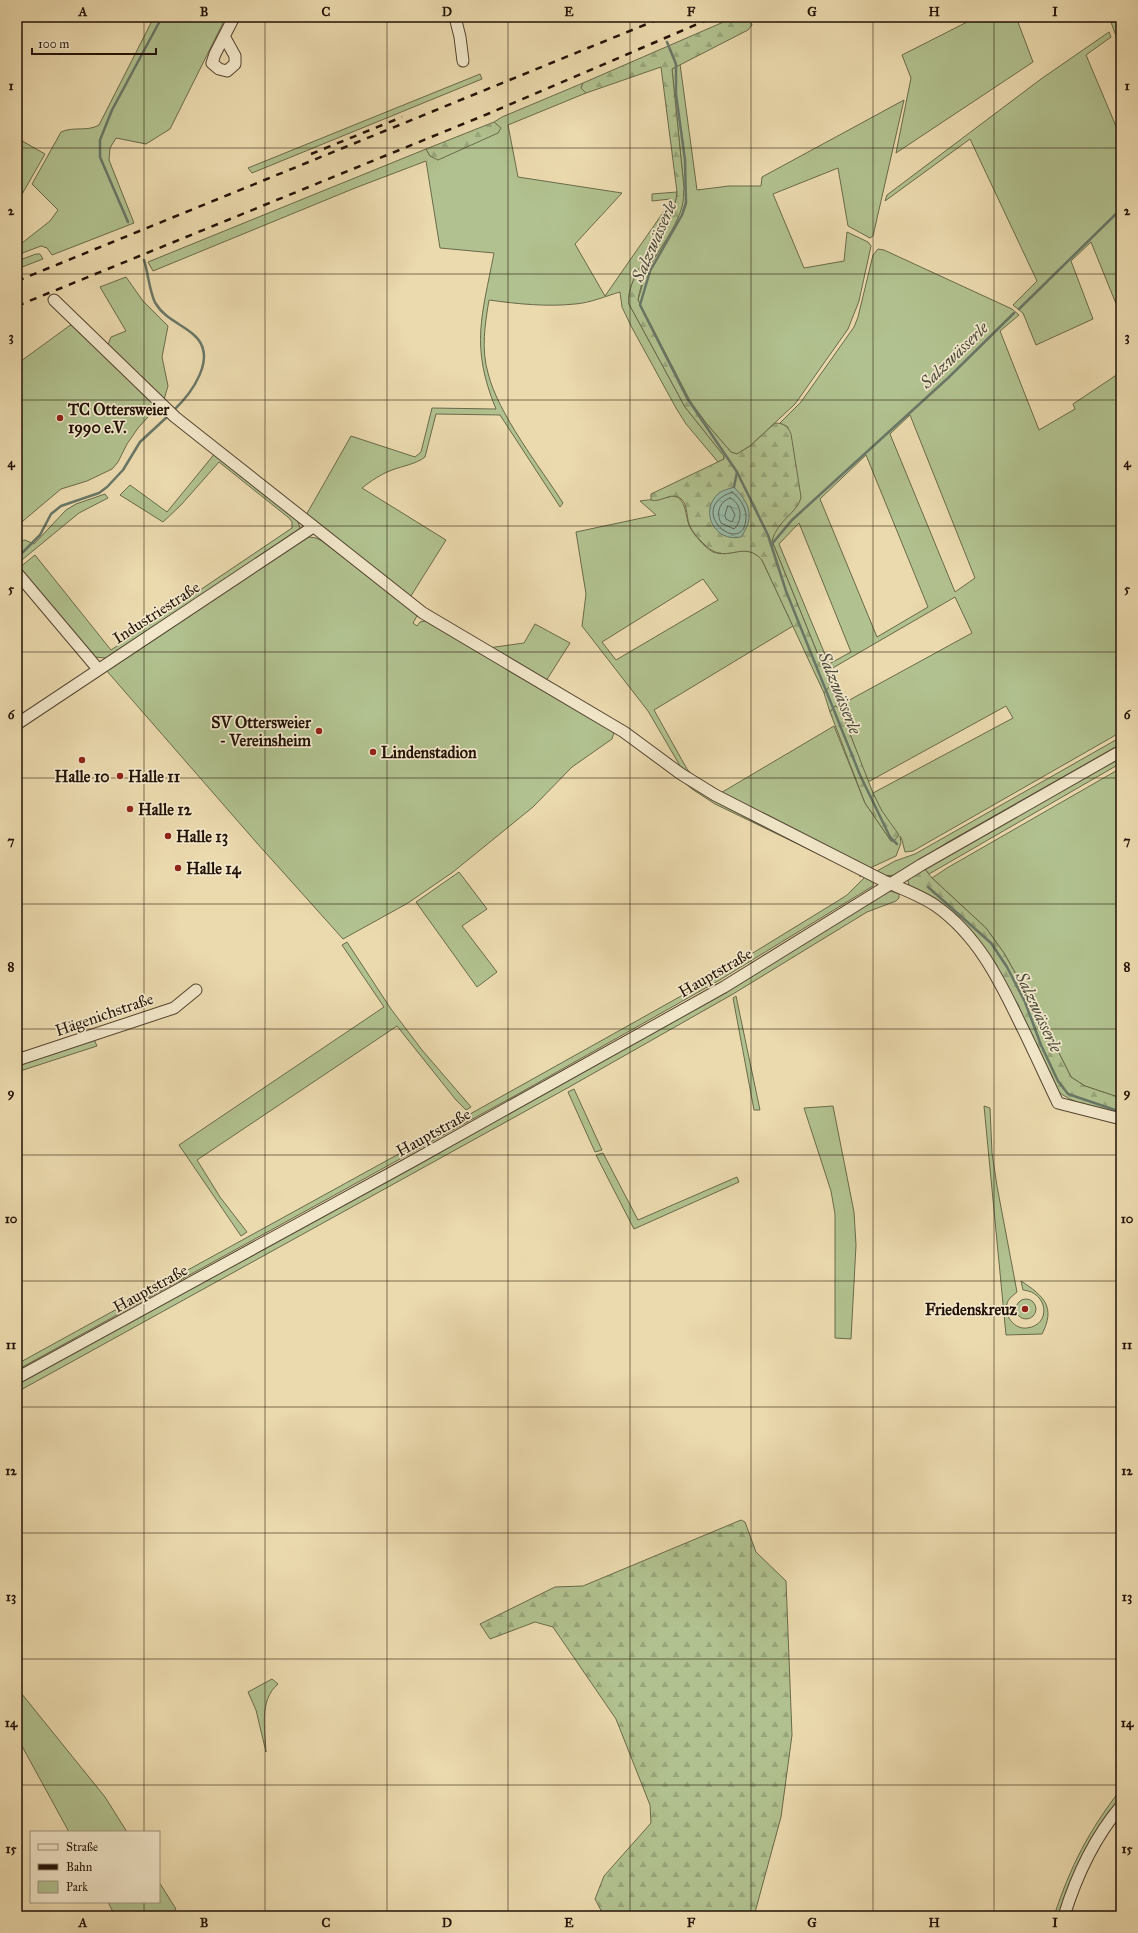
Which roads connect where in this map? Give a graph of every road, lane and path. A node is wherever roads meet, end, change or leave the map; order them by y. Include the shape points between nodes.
1 (234, 17) edge
2 (456, 17) edge
3 (224, 38) dead end
4 (463, 61) dead end
5 (54, 300) dead end
6 (313, 527) junction
7 (17, 574) edge
8 (98, 669) junction
9 (17, 724) edge
10 (1121, 751) edge
11 (891, 883) junction
12 (196, 990) dead end
13 (17, 1060) edge
14 (1121, 1118) edge
15 (17, 1378) edge
16 (1121, 1806) edge
17 (1064, 1916) edge

1 - 3 street
2 - 4 street
5 - 6 street via 175,417
6 - 8 street, Industriestraße
6 - 11 street via 423,613 624,732 694,782 745,811
7 - 8 street
8 - 9 street, Industriestraße
10 - 11 street, Hauptstraße
11 - 14 street via 936,906 957,923 984,953 1003,986 1058,1103
11 - 15 street, Hauptstraße via 724,987 432,1151
12 - 13 street, Hägenichstraße via 174,1008
16 - 17 street via 1096,1843 1080,1874

